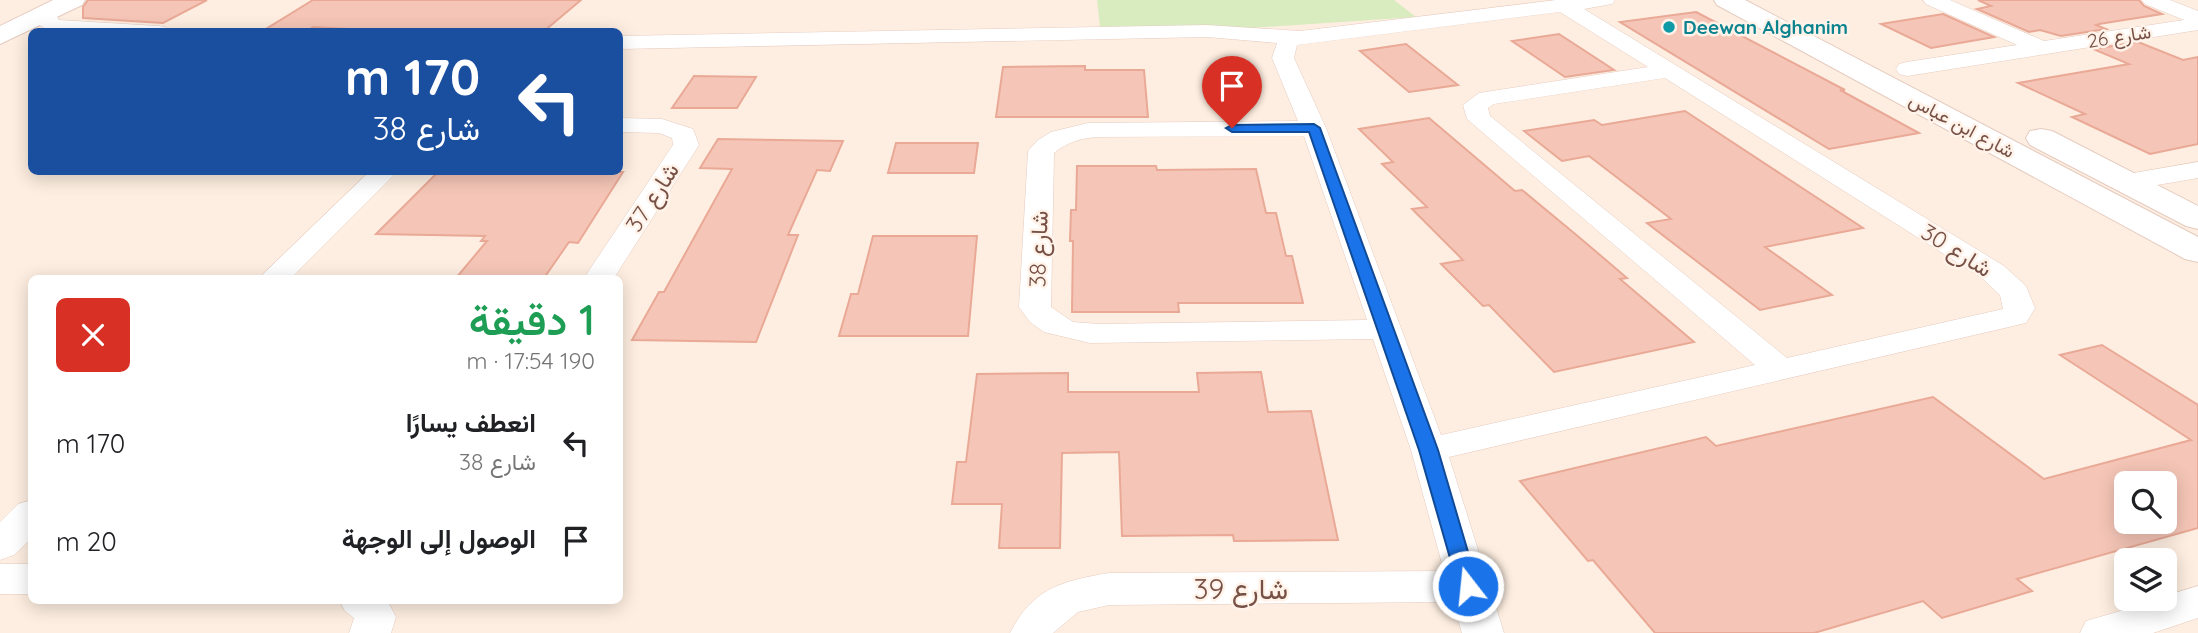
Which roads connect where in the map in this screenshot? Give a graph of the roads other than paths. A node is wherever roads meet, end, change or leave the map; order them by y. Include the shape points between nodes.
1 (74, 0) edge
2 (1605, 0) edge
3 (1933, 0) edge
4 (2152, 0) edge
5 (1726, 1) edge
6 (1565, 6) junction
7 (1767, 11) edge
8 (0, 15) edge
9 (2198, 18) edge
10 (36, 19) edge
11 (2198, 24) edge
12 (72, 28) edge
13 (1291, 37) junction
14 (0, 38) edge
15 (1852, 42) junction
16 (623, 43) edge
17 (2041, 48) junction
18 (1819, 49) junction
19 (1907, 69) junction
20 (1668, 71) junction
21 (623, 125) edge
22 (1314, 128) junction
23 (2198, 170) edge
24 (381, 175) edge
25 (2128, 182) junction
26 (2198, 219) edge
27 (2198, 251) edge
28 (277, 275) edge
29 (601, 275) edge
30 (1385, 329) junction
31 (1780, 369) junction
32 (1429, 450) junction
33 (28, 518) edge
34 (0, 545) edge
35 (0, 579) edge
36 (28, 579) edge
37 (1468, 586) junction
38 (2198, 602) edge
39 (367, 604) edge
40 (2108, 632) edge
41 (370, 633) edge
42 (1031, 633) edge
43 (1483, 633) edge

1 - 10 street
2 - 6 street
3 - 17 street
4 - 9 street, شارع 26
5 - 7 street, شارع ابن عباس
6 - 13 street
6 - 20 street, شارع 30
7 - 15 street, شارع ابن عباس via 1799,16
7 - 18 street, شارع ابن عباس
8 - 10 street
10 - 12 street
10 - 14 street
11 - 17 street, شارع 26
13 - 16 street via 1207,31
13 - 22 street via 1283,58
15 - 18 street via 1816,39 1814,45
15 - 19 street, شارع ابن عباس
17 - 19 street, شارع 26
18 - 27 street, شارع ابن عباس
19 - 25 street, شارع ابن عباس
20 - 31 street via 1487,98 1475,105 1475,112 1479,120
20 - 31 street, شارع 30 via 1993,272 2019,301 2015,316
21 - 29 street, شارع 37 via 675,128 684,134 686,145
22 - 30 street
22 - 30 street, شارع 38 via 1096,130 1049,142 1041,150 1035,307 1042,319 1054,326 1099,334
23 - 25 street
24 - 28 street
25 - 26 street, شارع ابن عباس
30 - 32 street
31 - 32 street, شارع 30
32 - 37 street
33 - 34 street
35 - 36 street
37 - 42 street, شارع 39 via 1109,589 1053,606 1038,618
37 - 43 street
38 - 40 street
39 - 41 street via 375,617

